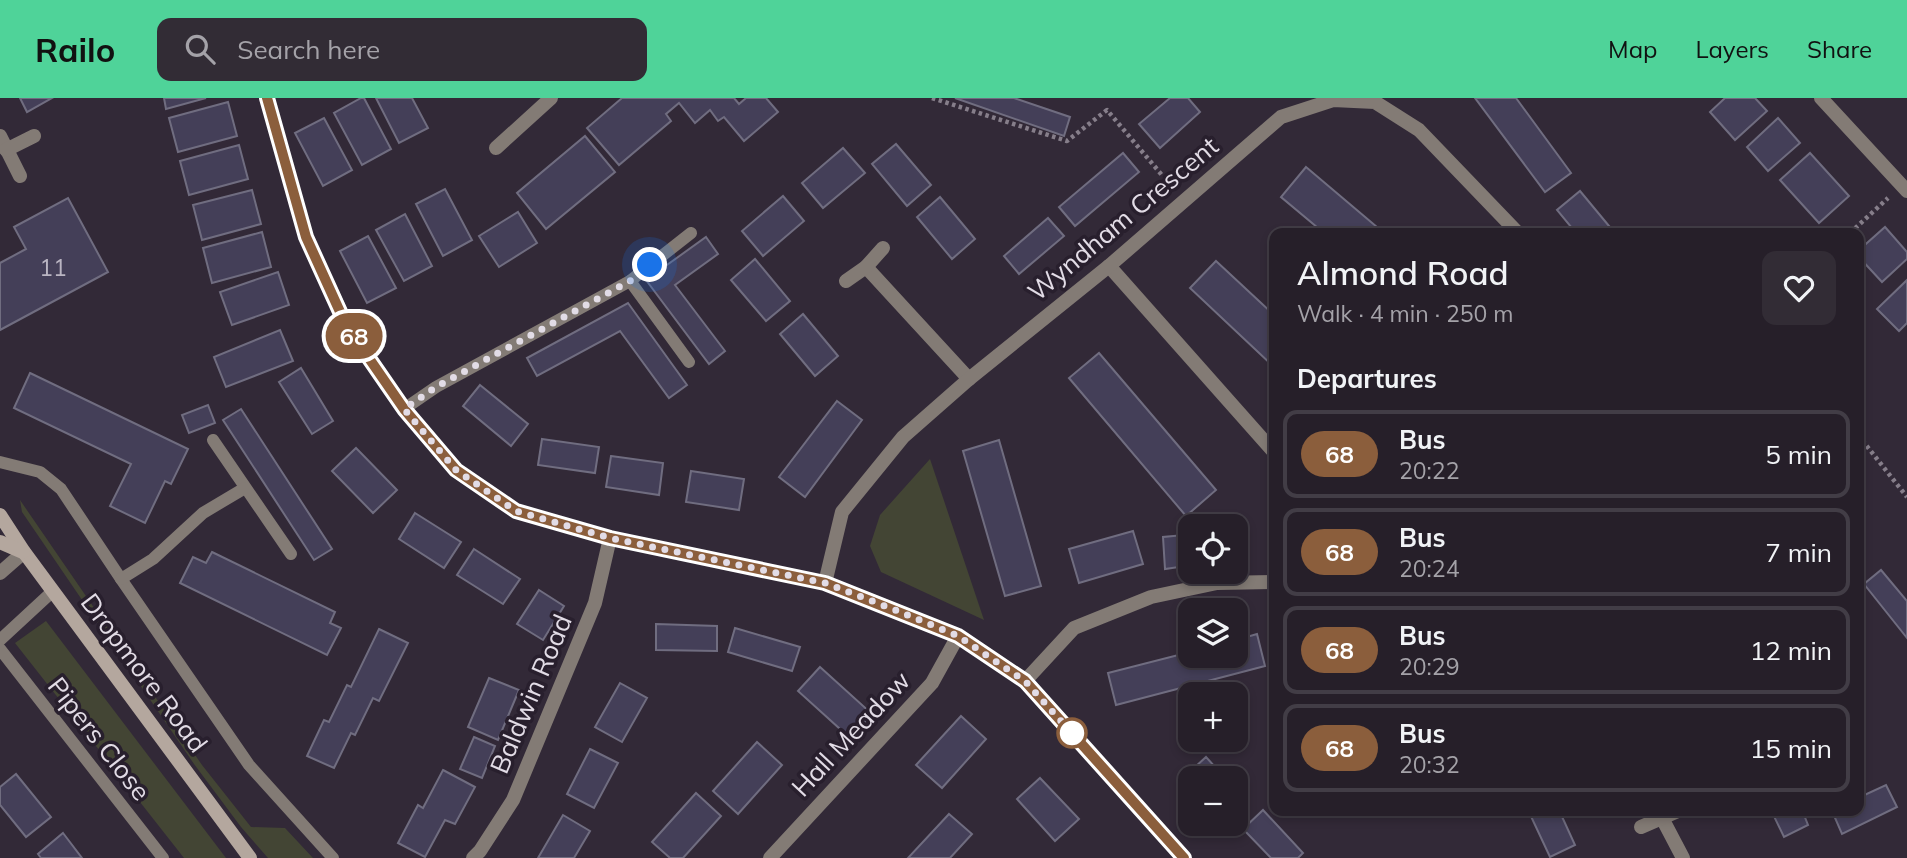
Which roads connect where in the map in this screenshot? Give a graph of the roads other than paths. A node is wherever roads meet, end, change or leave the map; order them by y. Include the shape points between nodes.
1 (267, 98) edge
2 (551, 98) edge
3 (1821, 98) edge
4 (1376, 100) edge
5 (34, 136) dead end
6 (3, 143) edge
7 (496, 148) dead end
8 (20, 176) dead end
9 (1904, 188) edge
10 (1513, 228) edge
11 (691, 233) dead end
12 (883, 248) dead end
13 (1109, 266) junction
14 (866, 267) junction
15 (630, 281) junction
16 (846, 281) dead end
17 (689, 362) dead end
18 (969, 379) junction
19 (404, 409) junction
20 (213, 440) dead end
21 (1269, 446) edge
22 (0, 463) edge
23 (245, 488) junction
24 (0, 515) edge
25 (610, 538) junction
26 (0, 542) edge
27 (24, 552) junction
28 (290, 554) dead end
29 (0, 573) edge
30 (121, 579) junction
31 (1269, 582) edge
32 (825, 583) junction
33 (53, 591) junction
34 (958, 636) junction
35 (0, 640) edge
36 (0, 649) edge
37 (1025, 681) junction
38 (1666, 816) edge
39 (1662, 818) junction
40 (1641, 827) dead end
41 (163, 858) edge
42 (250, 858) edge
43 (333, 858) edge
44 (473, 858) edge
45 (770, 858) edge
46 (1184, 858) edge
47 (1683, 858) edge

1 - 19 street via 306,237 346,325
2 - 7 street
3 - 9 street
4 - 10 street, Wyndham Crescent via 1419,130
4 - 13 street, Wyndham Crescent via 1333,100 1280,117
5 - 6 street
6 - 8 street
11 - 15 lane
12 - 14 street
13 - 18 street, Wyndham Crescent
13 - 21 street
14 - 16 street
14 - 18 street
15 - 17 lane
15 - 19 lane
18 - 32 street, Wyndham Crescent via 903,437 842,512
19 - 25 street via 456,470 516,511
20 - 23 lane
22 - 30 lane via 40,472 61,489
23 - 28 lane
23 - 30 lane via 203,513 153,559
24 - 27 street, Dropmore Road
25 - 32 street
25 - 44 street, Baldwin Road via 595,603 513,800
26 - 27 street
27 - 29 street
27 - 33 street, Dropmore Road
30 - 43 lane via 249,765
31 - 37 street via 1217,583 1151,597 1074,628
32 - 34 street
33 - 35 lane
33 - 42 street, Dropmore Road
34 - 37 street
34 - 45 street, Hall Meadow via 932,683
36 - 41 lane, Pipers Close
37 - 46 street
38 - 39 street
39 - 40 street
39 - 47 street

